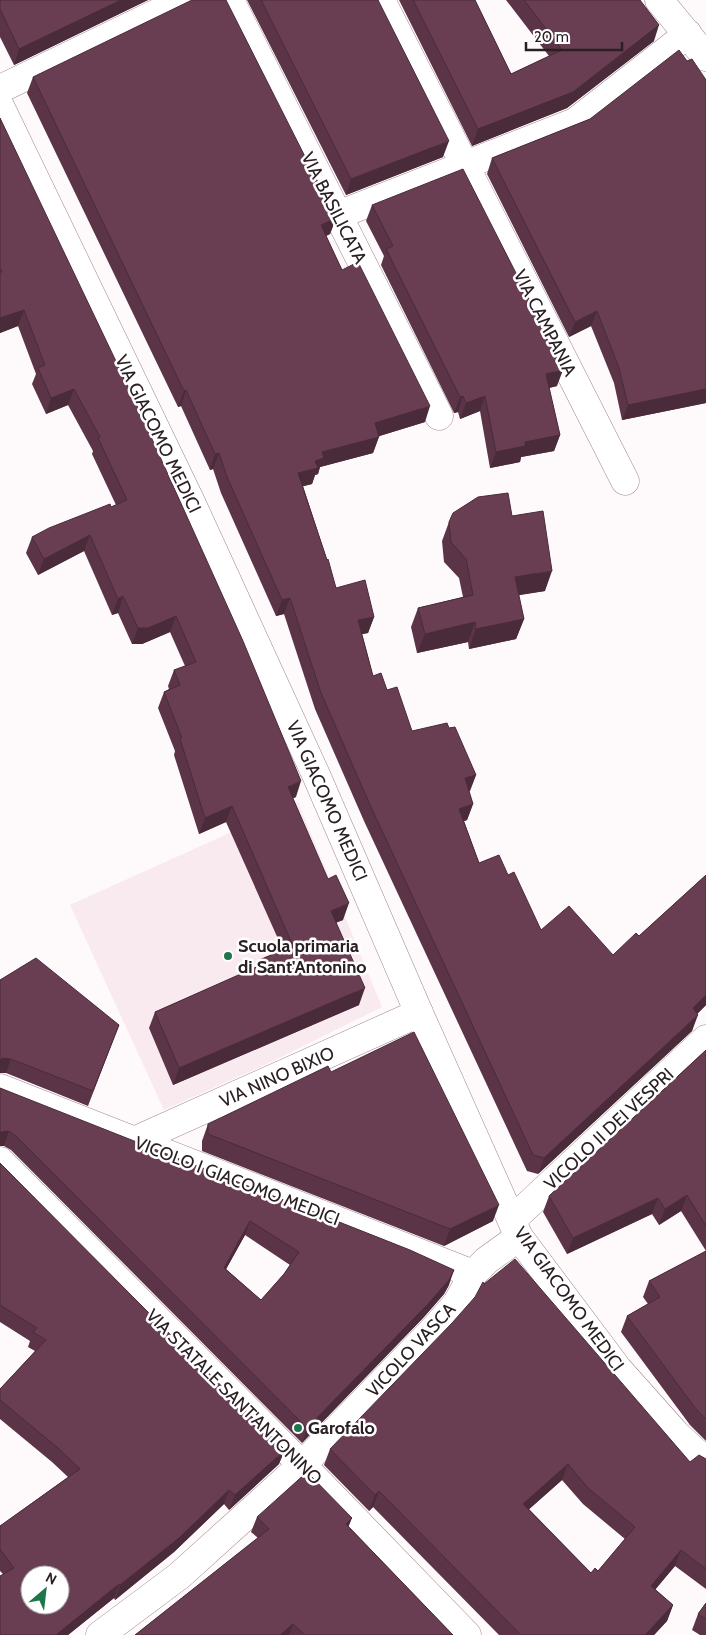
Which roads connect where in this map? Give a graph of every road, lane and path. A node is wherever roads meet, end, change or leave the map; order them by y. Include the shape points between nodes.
1 (184, 0) edge
2 (230, 0) edge
3 (381, 0) edge
4 (659, 0) edge
5 (688, 34) junction
6 (706, 57) edge
7 (0, 89) edge
8 (0, 106) edge
9 (464, 165) junction
10 (338, 215) junction
11 (439, 416) dead end
12 (625, 481) dead end
13 (419, 1013) junction
14 (706, 1039) edge
15 (0, 1088) edge
16 (134, 1141) junction
17 (0, 1161) edge
18 (516, 1228) junction
19 (473, 1274) junction
20 (706, 1462) edge
21 (302, 1465) junction
22 (100, 1635) edge
23 (467, 1635) edge

1 - 7 street
2 - 10 street, VIA BASILICATA
3 - 9 street, VIA CAMPANIA
4 - 5 street
5 - 6 street
5 - 9 street via 575,122
8 - 13 street, VIA GIACOMO MEDICI via 195,510 317,777
9 - 10 street
9 - 12 street, VIA CAMPANIA
10 - 11 street, VIA BASILICATA
13 - 16 street, VIA NINO BIXIO
13 - 18 street, VIA GIACOMO MEDICI
14 - 18 street, VICOLO II DEI VESPRI
15 - 16 street, VICOLO I GIACOMO MEDICI
16 - 19 street, VICOLO I GIACOMO MEDICI
17 - 21 street, VIA STATALE SANT'ANTONINO
18 - 19 street, VICOLO VASCA
18 - 20 street, VIA GIACOMO MEDICI via 618,1369 676,1434
19 - 21 street, VICOLO VASCA via 457,1303 434,1329
21 - 22 street, VICOLO VASCA via 179,1576
21 - 23 street, VIA STATALE SANT'ANTONINO

